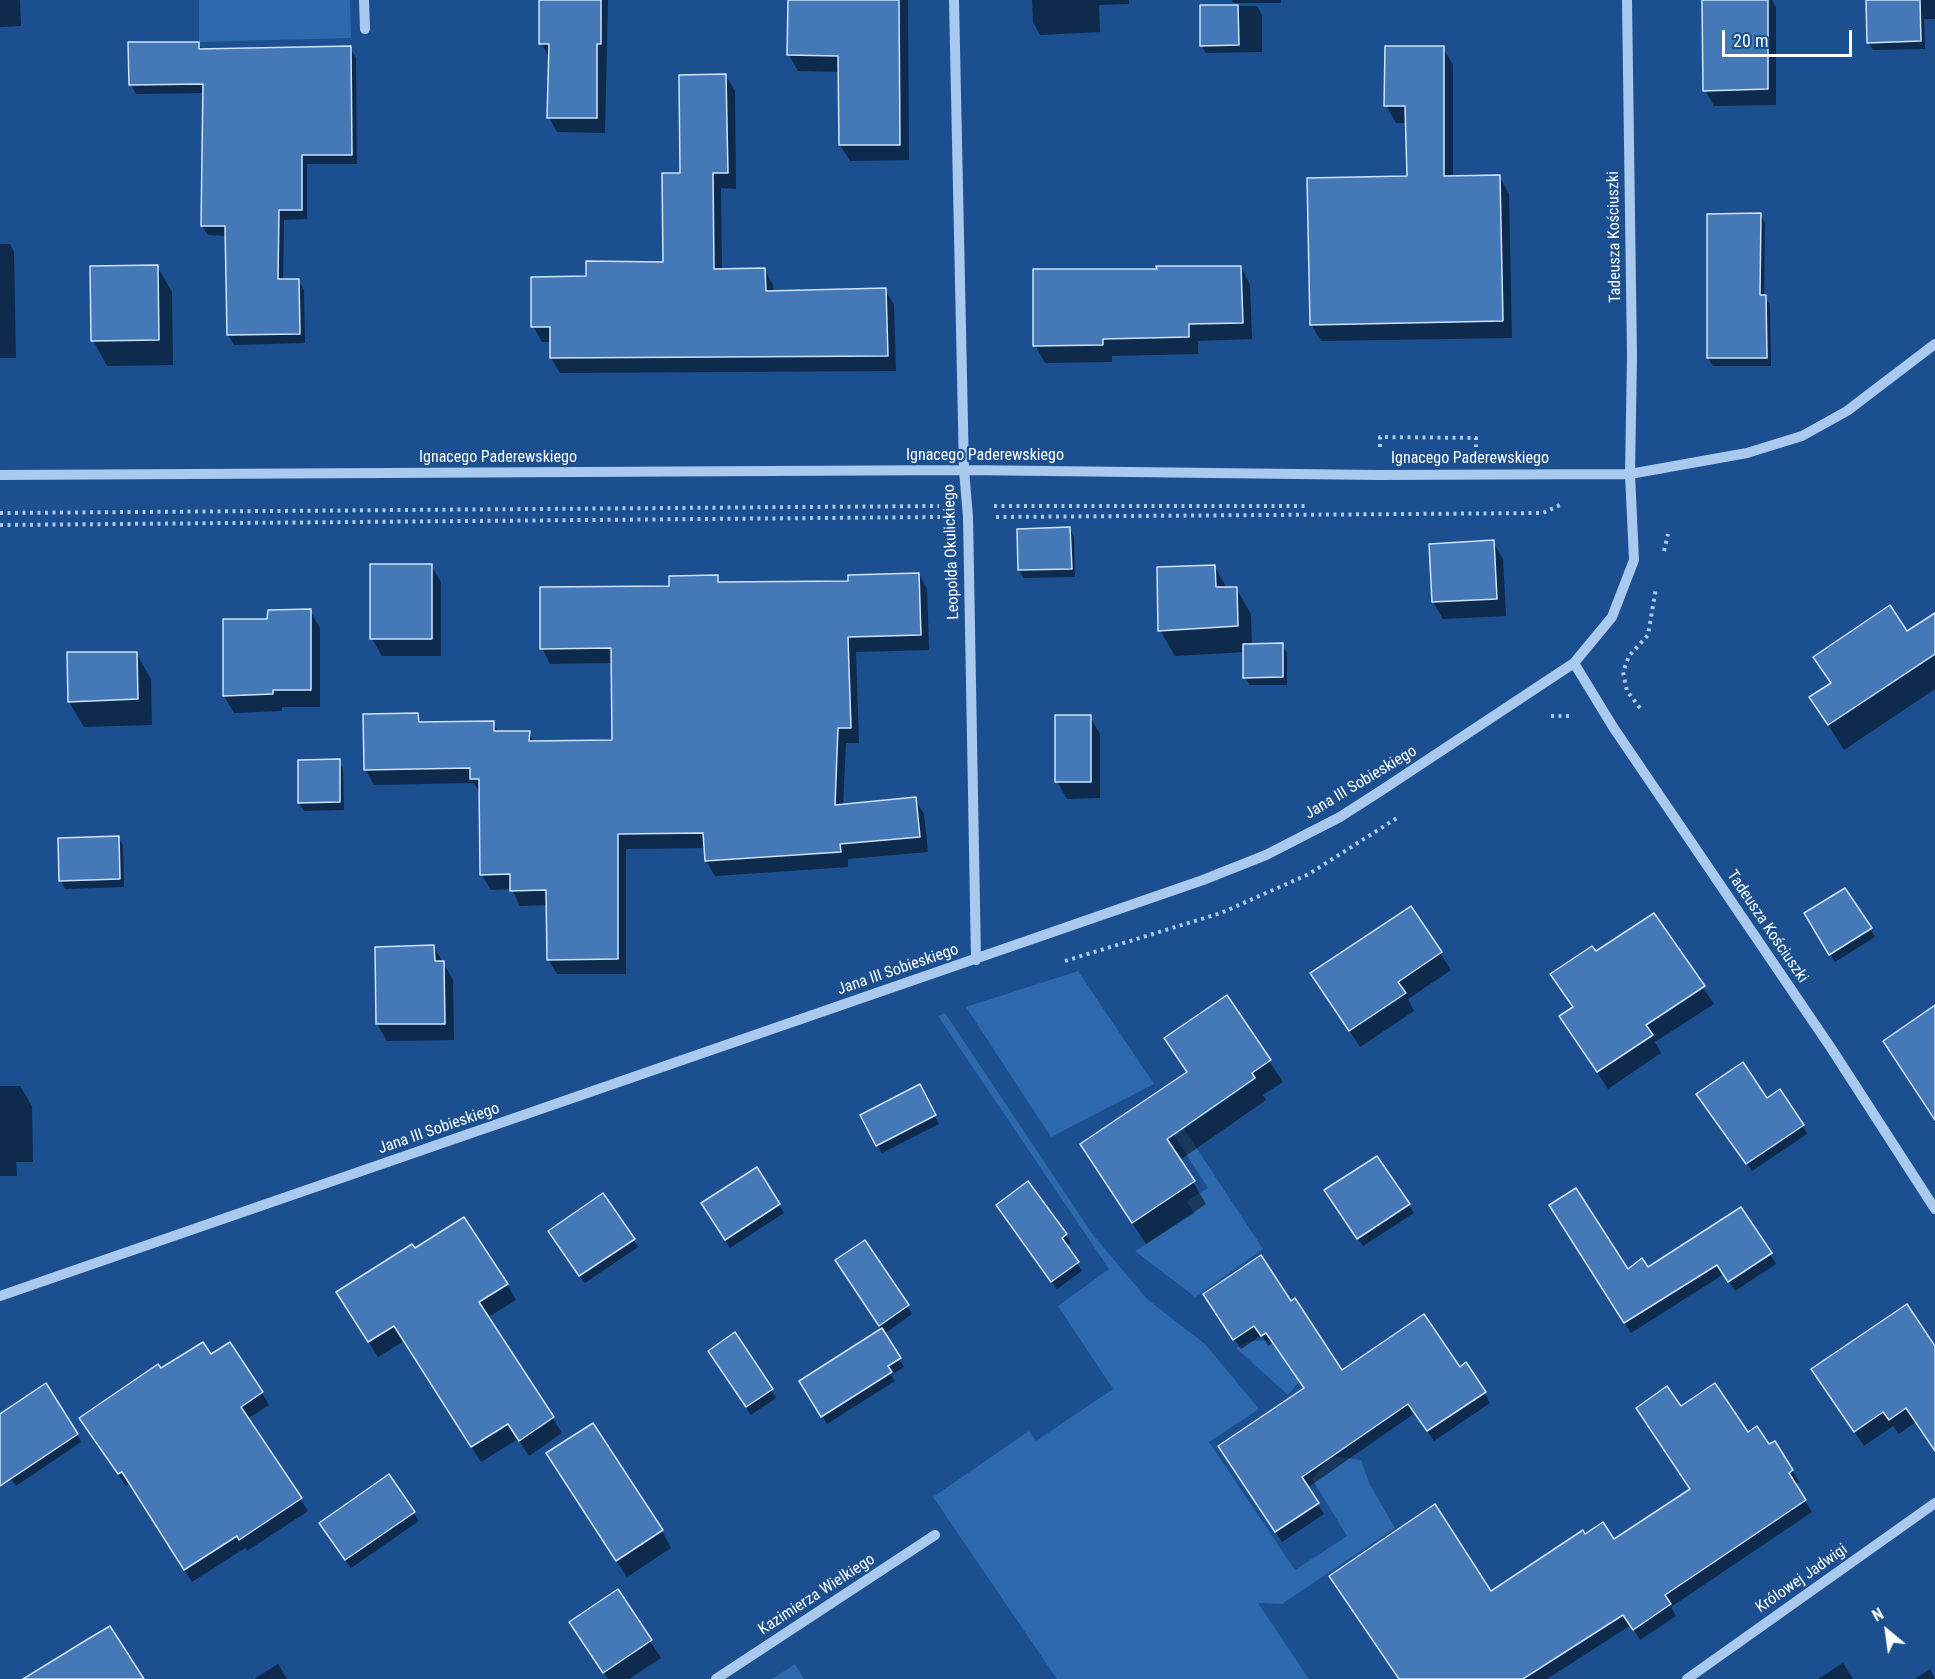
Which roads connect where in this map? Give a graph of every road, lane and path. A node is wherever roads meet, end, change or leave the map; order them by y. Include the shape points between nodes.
1 (364, 0) edge
2 (954, 0) edge
3 (1627, 0) edge
4 (365, 29) dead end
5 (1935, 344) edge
6 (964, 470) junction
7 (1630, 474) junction
8 (0, 475) edge
9 (1539, 505) dead end
10 (1310, 506) dead end
11 (968, 511) junction
12 (0, 513) edge
13 (0, 525) edge
14 (1668, 534) dead end
15 (1662, 561) dead end
16 (1658, 582) dead end
17 (1574, 663) junction
18 (1641, 708) dead end
19 (976, 960) junction
20 (1935, 1209) edge
21 (0, 1296) edge
22 (1935, 1503) edge
23 (935, 1535) dead end
24 (717, 1679) edge
25 (1687, 1679) edge

1 - 4 street
2 - 6 street, Leopolda Okulickiego
3 - 7 street, Tadeusza Kościuszki
5 - 7 street, Ignacego Paderewskiego via 1847,411 1802,436 1747,453
6 - 7 street, Ignacego Paderewskiego
6 - 8 street, Ignacego Paderewskiego
6 - 11 street, Leopolda Okulickiego
7 - 17 street, Jana III Sobieskiego via 1634,560 1612,617
9 - 11 path via 1560,505 1543,513
10 - 11 path
11 - 12 path
11 - 13 path
11 - 19 street, Leopolda Okulickiego
14 - 15 path
16 - 18 path via 1648,635 1629,656 1623,672 1627,691
17 - 19 street, Jana III Sobieskiego via 1340,817 1266,855
17 - 20 street, Tadeusza Kościuszki via 1612,727 1831,1048
19 - 21 street, Jana III Sobieskiego
22 - 25 street, Królowej Jadwigi
23 - 24 street, Kazimierza Wielkiego

